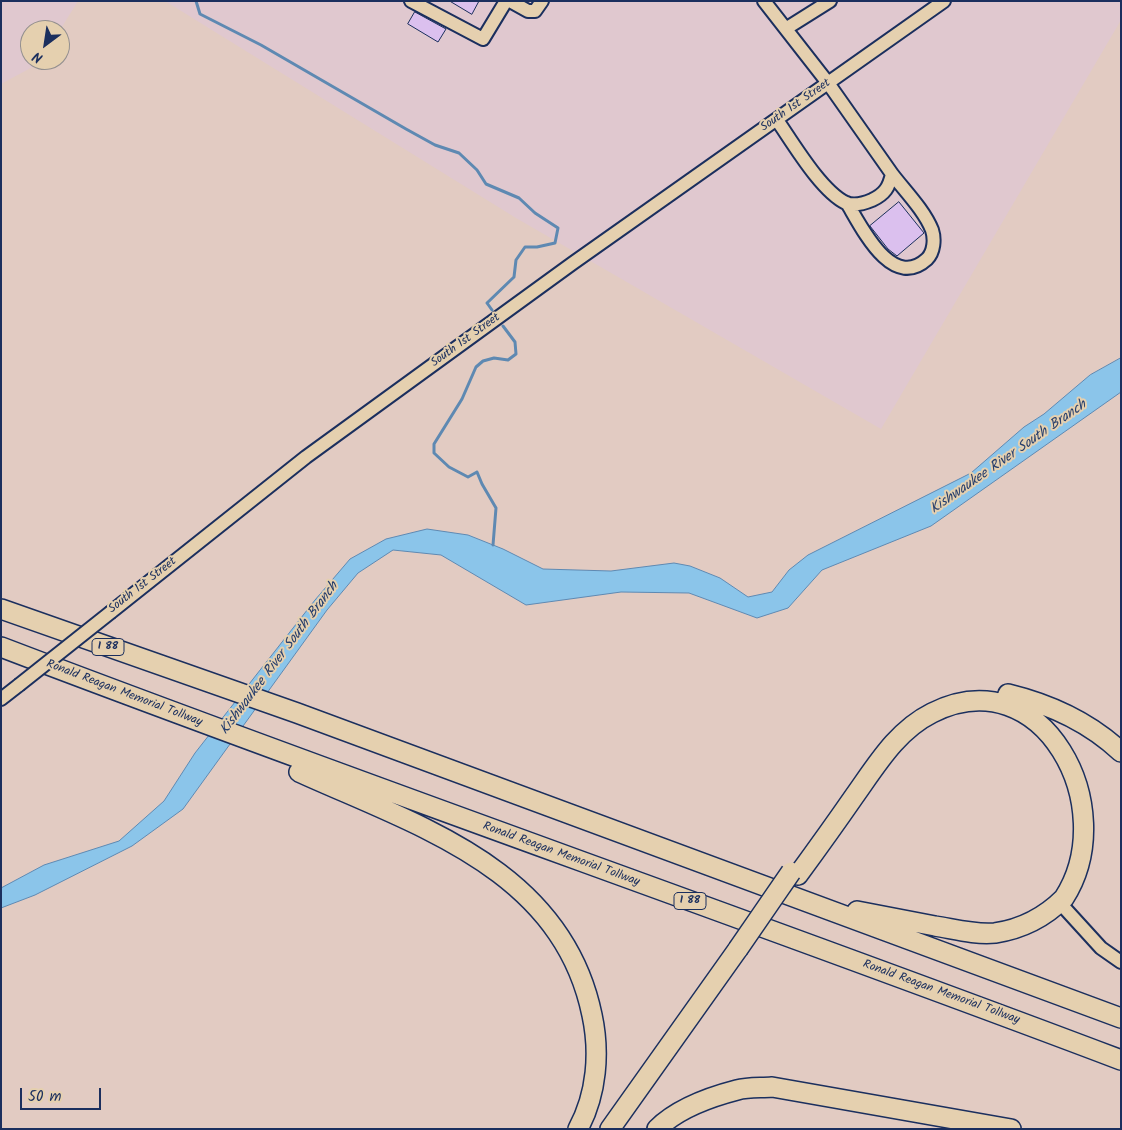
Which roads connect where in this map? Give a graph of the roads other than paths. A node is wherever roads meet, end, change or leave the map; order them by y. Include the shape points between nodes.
1 (411, 1) edge
2 (506, 1) edge
3 (510, 1) edge
4 (542, 1) edge
5 (764, 1) edge
6 (830, 1) edge
7 (944, 1) edge
8 (787, 28) junction
9 (828, 83) junction
10 (777, 120) junction
11 (892, 174) junction
12 (847, 203) junction
13 (1, 609) edge
14 (1, 647) edge
15 (1, 699) edge
16 (257, 747) junction
17 (1121, 752) edge
18 (795, 874) junction
19 (806, 902) junction
20 (1060, 902) junction
21 (742, 949) junction
22 (1121, 962) edge
23 (1121, 1018) edge
24 (1121, 1060) edge
25 (578, 1129) edge
26 (610, 1129) edge
27 (622, 1129) edge
28 (657, 1129) edge
29 (1011, 1129) edge

1 - 2 street via 482,39
3 - 4 street via 528,11 535,11
5 - 8 street
6 - 8 street
7 - 9 street, South 1st Street
8 - 9 street
9 - 10 street, South 1st Street
9 - 11 street
10 - 12 street via 809,166 831,191
10 - 15 street, South 1st Street, bridge via 306,456
11 - 12 street via 889,187 880,196 859,204
11 - 12 street via 932,231 934,244 930,256 921,264 911,269 898,267 881,255
13 - 19 highway, I 88 via 297,713
14 - 16 highway, Ronald Reagan Memorial Tollway
16 - 24 highway, Ronald Reagan Memorial Tollway / I 88 via 961,999
16 - 25 highway via 286,766 454,843 500,872 540,908 574,958 588,991 598,1039 594,1083
17 - 18 highway via 1090,728 1037,701 1000,692 972,692 939,699 909,714 888,733
18 - 20 highway via 884,754 907,730 933,713 963,703 995,702 1021,709 1063,736 1080,758 1092,785 1098,827 1093,852 1079,881
18 - 21 highway
19 - 20 highway via 952,929 992,933 1029,923
19 - 23 highway, I 88
20 - 22 street via 1101,948
21 - 26 highway
21 - 27 highway
28 - 29 highway via 666,1120 698,1104 738,1089 772,1088

